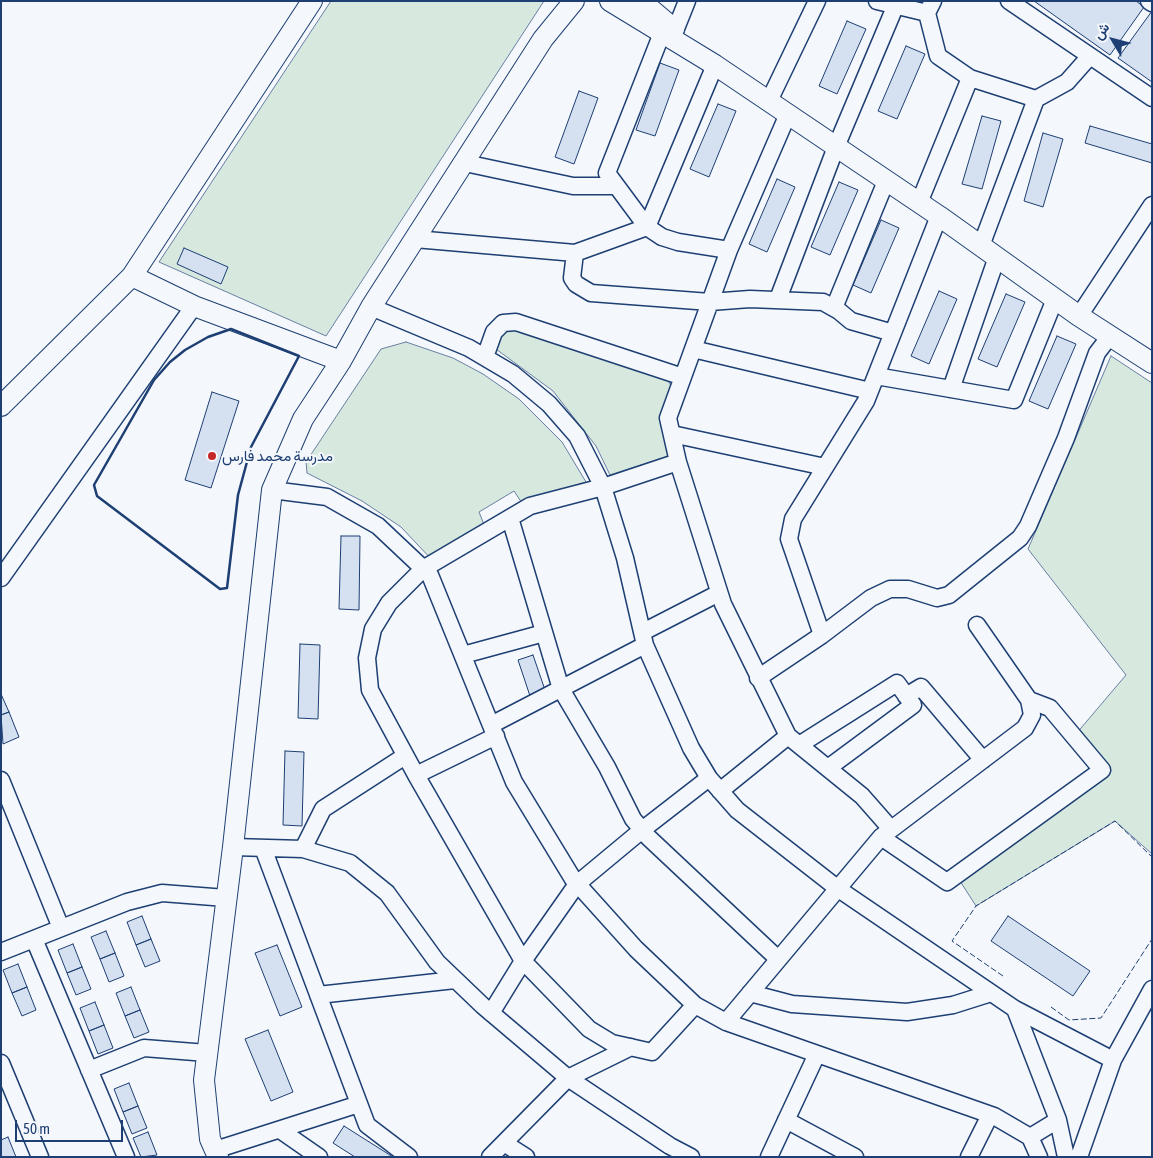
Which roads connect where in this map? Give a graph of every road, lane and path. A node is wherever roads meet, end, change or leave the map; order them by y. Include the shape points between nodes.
1 (312, 1) edge
2 (555, 1) edge
3 (574, 1) edge
4 (610, 1) edge
5 (641, 1) edge
6 (687, 1) edge
7 (817, 1) edge
8 (877, 1) edge
9 (1009, 1) edge
10 (895, 6) junction
11 (930, 7) edge
12 (668, 32) junction
13 (542, 39) junction
14 (1090, 56) junction
15 (715, 65) junction
16 (970, 78) junction
17 (1152, 98) edge
18 (1036, 99) junction
19 (769, 102) junction
20 (788, 114) junction
21 (836, 147) junction
22 (465, 163) junction
23 (886, 181) junction
24 (616, 186) junction
25 (919, 203) junction
26 (1152, 205) edge
27 (939, 216) junction
28 (647, 228) junction
29 (415, 240) junction
30 (729, 250) junction
31 (989, 251) junction
32 (575, 253) junction
33 (132, 276) junction
34 (778, 299) junction
35 (1055, 299) junction
36 (710, 302) junction
37 (194, 306) junction
38 (371, 307) junction
39 (834, 308) junction
40 (1079, 316) junction
41 (893, 334) junction
42 (1110, 336) junction
43 (693, 349) junction
44 (485, 357) junction
45 (341, 361) junction
46 (1152, 363) edge
47 (683, 377) junction
48 (873, 383) junction
49 (951, 389) junction
50 (1, 406) edge
51 (672, 434) junction
52 (678, 462) junction
53 (825, 467) junction
54 (603, 488) junction
55 (272, 490) junction
56 (510, 518) junction
57 (424, 569) junction
58 (1, 578) edge
59 (719, 593) junction
60 (977, 625) dead end
61 (544, 633) junction
62 (822, 636) junction
63 (644, 639) junction
64 (463, 655) junction
65 (758, 678) junction
66 (561, 689) junction
67 (906, 696) junction
68 (1029, 700) junction
69 (494, 730) junction
70 (794, 741) junction
71 (405, 756) junction
72 (983, 760) junction
73 (828, 768) junction
74 (416, 775) junction
75 (710, 778) junction
76 (1, 780) edge
77 (720, 791) junction
78 (642, 830) junction
79 (886, 833) junction
80 (233, 846) junction
81 (263, 848) junction
82 (303, 849) junction
83 (577, 884) junction
84 (837, 888) junction
85 (226, 898) junction
86 (61, 928) junction
87 (34, 939) junction
88 (1, 952) edge
89 (778, 958) junction
90 (523, 961) junction
91 (456, 980) junction
92 (1152, 989) edge
93 (750, 993) junction
94 (991, 993) junction
95 (318, 995) junction
96 (695, 1005) junction
97 (1015, 1009) junction
98 (490, 1013) junction
99 (726, 1022) junction
100 (631, 1047) junction
101 (207, 1053) junction
102 (817, 1054) junction
103 (1113, 1060) junction
104 (1, 1063) edge
105 (89, 1070) junction
106 (568, 1078) junction
107 (359, 1104) junction
108 (990, 1115) junction
109 (786, 1120) junction
110 (1058, 1120) junction
111 (280, 1130) junction
112 (1030, 1137) junction
113 (504, 1143) junction
114 (217, 1154) edge
115 (40, 1157) edge
116 (126, 1157) edge
117 (319, 1157) edge
118 (409, 1157) edge
119 (490, 1157) edge
120 (526, 1157) edge
121 (691, 1157) edge
122 (769, 1157) edge
123 (855, 1157) edge
124 (969, 1157) edge
125 (1039, 1157) edge
126 (1066, 1157) edge
127 (1079, 1157) edge

1 - 33 main road
2 - 13 main road
3 - 13 main road
4 - 12 main road
5 - 12 main road
6 - 12 street
7 - 19 street
8 - 10 street
9 - 14 street
10 - 11 street
10 - 21 street
11 - 16 street via 938,56
12 - 15 main road
12 - 24 street via 606,173
13 - 22 main road
14 - 17 street
14 - 18 street via 1067,82
15 - 19 main road
15 - 28 street
16 - 18 street
16 - 25 street
18 - 31 street
19 - 20 main road
20 - 21 main road
20 - 30 street
21 - 23 main road
21 - 34 street
22 - 24 street via 572,186
22 - 29 main road
23 - 25 main road
23 - 39 street
24 - 28 street
25 - 27 main road
26 - 40 street
27 - 31 main road
27 - 41 street
28 - 30 street via 678,242
28 - 32 street
29 - 32 street
29 - 38 main road
30 - 36 street
31 - 35 main road
31 - 49 street
32 - 36 street via 572,278 592,293
33 - 37 main road
33 - 50 main road
34 - 36 street
34 - 39 street via 822,302
35 - 40 main road
35 - 49 street via 1014,400
36 - 43 street
37 - 45 main road
37 - 58 street
38 - 44 street
38 - 45 main road
39 - 41 street via 851,321
40 - 42 main road
41 - 48 street
42 - 46 main road
42 - 62 street via 1097,353 1066,438 1020,538 949,595 937,598 908,589 890,589 871,598
43 - 47 street
43 - 48 street
44 - 47 street via 494,332 503,323 516,322
44 - 54 street via 513,374 549,404 577,436
45 - 55 main road via 303,419
47 - 51 street via 668,418
48 - 49 street
48 - 53 street
51 - 52 street
51 - 53 street
52 - 54 street
52 - 59 street
53 - 62 street via 793,519 789,539
54 - 56 street via 530,506
54 - 63 street via 626,558
55 - 57 street via 327,497 378,526
55 - 80 main road
56 - 57 street
56 - 61 street
57 - 64 street via 430,575
57 - 71 street via 389,603 373,629 367,658 370,690
59 - 63 street
59 - 65 street
60 - 68 street
61 - 64 street
61 - 66 street
62 - 65 street
63 - 66 street
63 - 75 street via 691,748
64 - 69 street
65 - 70 street
66 - 69 street
66 - 78 street via 607,767 633,820
67 - 70 street via 897,683
67 - 72 street via 921,687
67 - 73 street via 913,705
68 - 72 street via 1032,715 1025,728
68 - 79 street via 1050,708 1102,770 947,882
69 - 74 street
69 - 83 street via 514,782
70 - 73 street
70 - 77 street
71 - 74 street
71 - 82 street via 323,809
72 - 79 street
73 - 79 street via 862,796
74 - 90 street
75 - 77 street
75 - 78 street
76 - 86 street
77 - 84 street via 737,810
78 - 83 street
78 - 89 street
79 - 84 street
80 - 81 street
80 - 85 main road
81 - 82 street
81 - 95 street
82 - 91 street via 350,864 387,893 437,962
83 - 90 street
83 - 96 street via 636,950
84 - 89 street
84 - 94 street
85 - 86 street via 162,893 127,902
85 - 101 main road
86 - 87 street
87 - 88 street
87 - 105 street
89 - 93 street
90 - 98 street
90 - 100 street via 588,1029 612,1043
91 - 95 street
91 - 98 street
92 - 103 street
93 - 94 street via 792,1004 907,1012 953,1005
93 - 99 street
94 - 97 street
95 - 107 street
96 - 99 street
96 - 100 street via 652,1052
97 - 103 street
97 - 110 street
98 - 106 street
99 - 102 street
100 - 106 street
101 - 105 street via 144,1048
101 - 114 main road via 204,1080 210,1139
102 - 108 street
102 - 109 street
103 - 127 street
104 - 115 street
105 - 116 street
106 - 113 street
106 - 121 street
107 - 111 street
107 - 118 street via 367,1125
108 - 112 street
108 - 124 street
109 - 122 street
109 - 123 street
110 - 112 street
110 - 126 street
111 - 114 street
111 - 117 street
112 - 125 street
113 - 119 street
113 - 120 street

